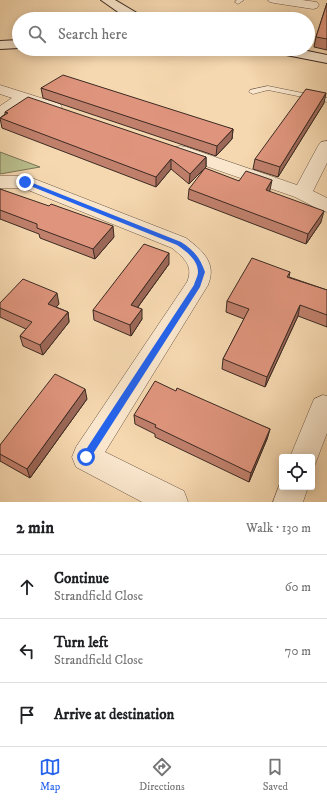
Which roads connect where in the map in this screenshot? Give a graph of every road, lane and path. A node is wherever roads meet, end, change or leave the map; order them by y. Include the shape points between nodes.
1 (107, 0) edge
2 (274, 0) edge
3 (313, 2) edge
4 (126, 12) edge
5 (309, 12) edge
6 (12, 44) edge
7 (0, 45) edge
8 (315, 56) edge
9 (327, 59) edge
10 (3, 92) edge
11 (252, 92) dead end
12 (24, 97) junction
13 (327, 100) edge
14 (0, 113) edge
15 (69, 113) edge
16 (327, 146) edge
17 (167, 147) edge
18 (0, 182) edge
19 (302, 193) junction
20 (327, 206) edge
21 (326, 403) edge
22 (305, 454) edge
23 (292, 490) edge
24 (173, 502) edge
25 (288, 502) edge

1 - 4 street
2 - 3 street
3 - 5 street
6 - 7 street
8 - 9 street
10 - 12 street
11 - 13 lane via 268,88
12 - 14 street
12 - 15 street
16 - 19 street
17 - 19 street
18 - 24 street via 25,182 179,243 190,250 197,260 202,272 197,285 86,457
19 - 20 street
21 - 22 street
23 - 25 street

